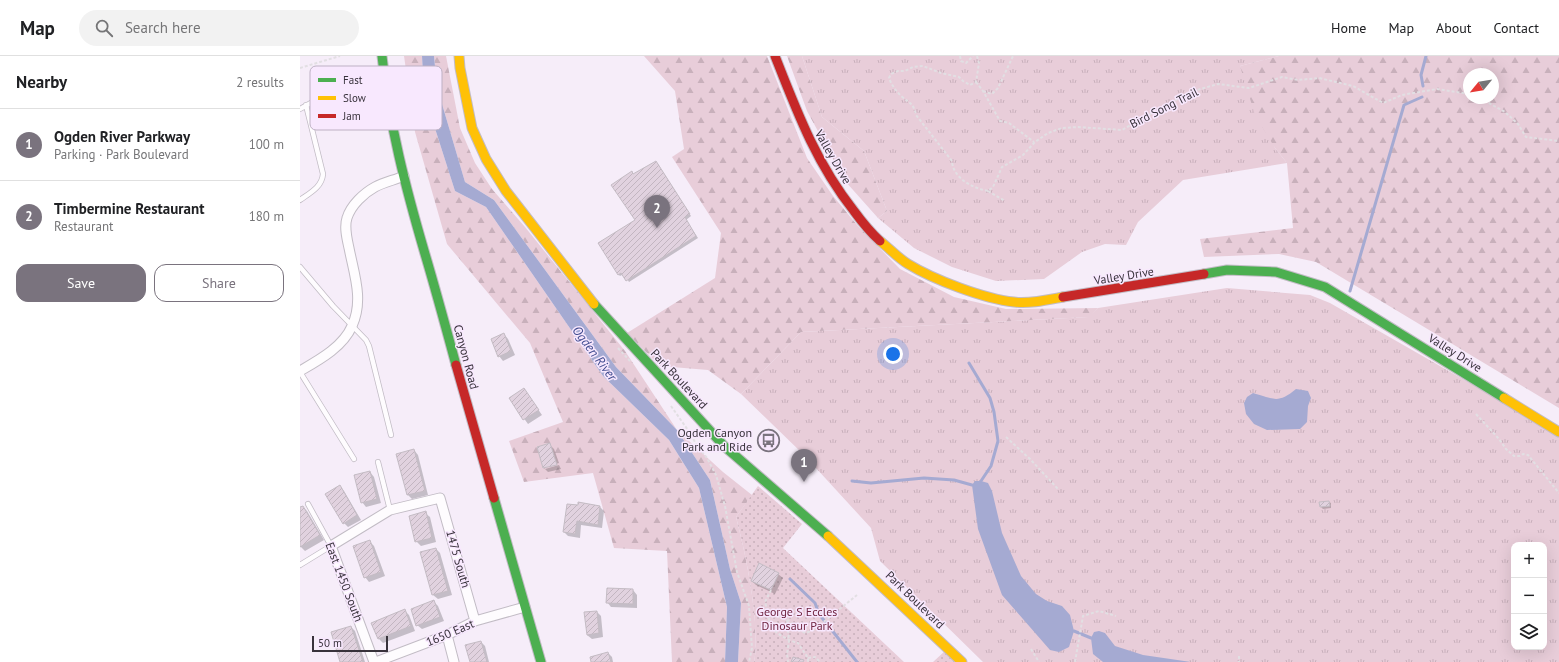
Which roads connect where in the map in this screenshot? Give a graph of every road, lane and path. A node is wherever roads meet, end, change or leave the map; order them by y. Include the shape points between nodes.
1 (340, 56) edge
2 (382, 56) edge
3 (459, 56) edge
4 (775, 56) edge
5 (960, 56) edge
6 (973, 56) edge
7 (977, 56) edge
8 (1013, 56) edge
9 (383, 66) edge
10 (300, 68) edge
11 (976, 82) junction
12 (983, 91) junction
13 (1463, 93) edge
14 (310, 104) edge
15 (1491, 104) edge
16 (306, 106) junction
17 (300, 109) edge
18 (310, 122) edge
19 (312, 130) edge
20 (394, 130) edge
21 (1559, 141) edge
22 (1035, 142) junction
23 (404, 176) junction
24 (988, 191) junction
25 (300, 200) edge
26 (1004, 201) dead end
27 (300, 267) edge
28 (352, 326) junction
29 (300, 372) edge
30 (669, 404) dead end
31 (1476, 414) dead end
32 (1559, 432) edge
33 (392, 436) dead end
34 (1006, 437) dead end
35 (354, 459) dead end
36 (378, 462) dead end
37 (1058, 489) dead end
38 (1559, 493) edge
39 (308, 504) dead end
40 (390, 510) junction
41 (331, 546) junction
42 (300, 565) edge
43 (771, 590) dead end
44 (856, 594) dead end
45 (525, 607) junction
46 (768, 613) junction
47 (1116, 616) dead end
48 (787, 620) junction
49 (475, 621) junction
50 (447, 636) junction
51 (789, 641) junction
52 (1031, 649) dead end
53 (1239, 656) dead end
54 (808, 658) junction
55 (375, 662) edge
56 (454, 662) edge
57 (541, 662) edge
58 (749, 662) edge
59 (788, 662) edge
60 (808, 662) edge
61 (820, 662) edge
62 (962, 662) edge
63 (1039, 662) edge
64 (1075, 662) edge
65 (1239, 662) edge

1 - 10 path
2 - 9 street, Canyon Road
3 - 62 street, Park Boulevard via 472,128 486,159 506,191 592,301 724,446 815,522
4 - 32 street, Valley Drive via 800,122 842,196 872,234 908,264 947,283 1015,302 1041,301 1227,270 1276,272 1325,287
5 - 6 path via 961,61 966,63
7 - 11 path via 980,63
8 - 12 path via 998,88 992,94
11 - 12 path
11 - 24 path via 970,85 959,77 923,66 898,71 889,78 902,97 914,106 916,115 952,161 952,168 957,176 977,189
12 - 22 path via 1000,121 1009,123
13 - 22 path, Bird Song Trail via 1437,89 1402,95 1383,103 1353,86 1319,78 1298,80 1282,77 1249,88 1218,84 1190,92 1122,130 1062,128 1048,133
14 - 16 lane
15 - 21 path via 1518,124 1526,137
16 - 17 lane
16 - 18 lane
19 - 25 lane via 323,180
20 - 23 street, Canyon Road
22 - 24 path, Bird Song Trail via 1023,156 1002,167 993,187
23 - 28 street via 365,193 347,218 347,241 358,292 358,309
23 - 45 street, Canyon Road
24 - 26 path
27 - 28 lane
28 - 29 street via 332,351
28 - 33 lane via 369,346
29 - 35 lane
30 - 58 path via 716,475 725,506 737,572 749,606 752,648
31 - 38 path via 1514,456 1528,455
34 - 37 path
36 - 40 lane
39 - 41 lane, East 1450 South
40 - 41 street
40 - 49 street, 1475 South via 440,498
41 - 42 lane
41 - 55 street, East 1450 South
43 - 46 path via 765,602
44 - 48 path via 822,624 806,633 798,630
45 - 49 street, 1650 East
45 - 57 street, Canyon Road
46 - 48 path
46 - 51 path via 772,628
47 - 64 path via 1099,612 1083,616
48 - 51 path
49 - 50 street, 1650 East
50 - 55 street, 1650 East
50 - 56 street
51 - 54 path via 798,643
51 - 59 path
52 - 63 path
53 - 65 path
54 - 60 path
54 - 61 path via 815,657

